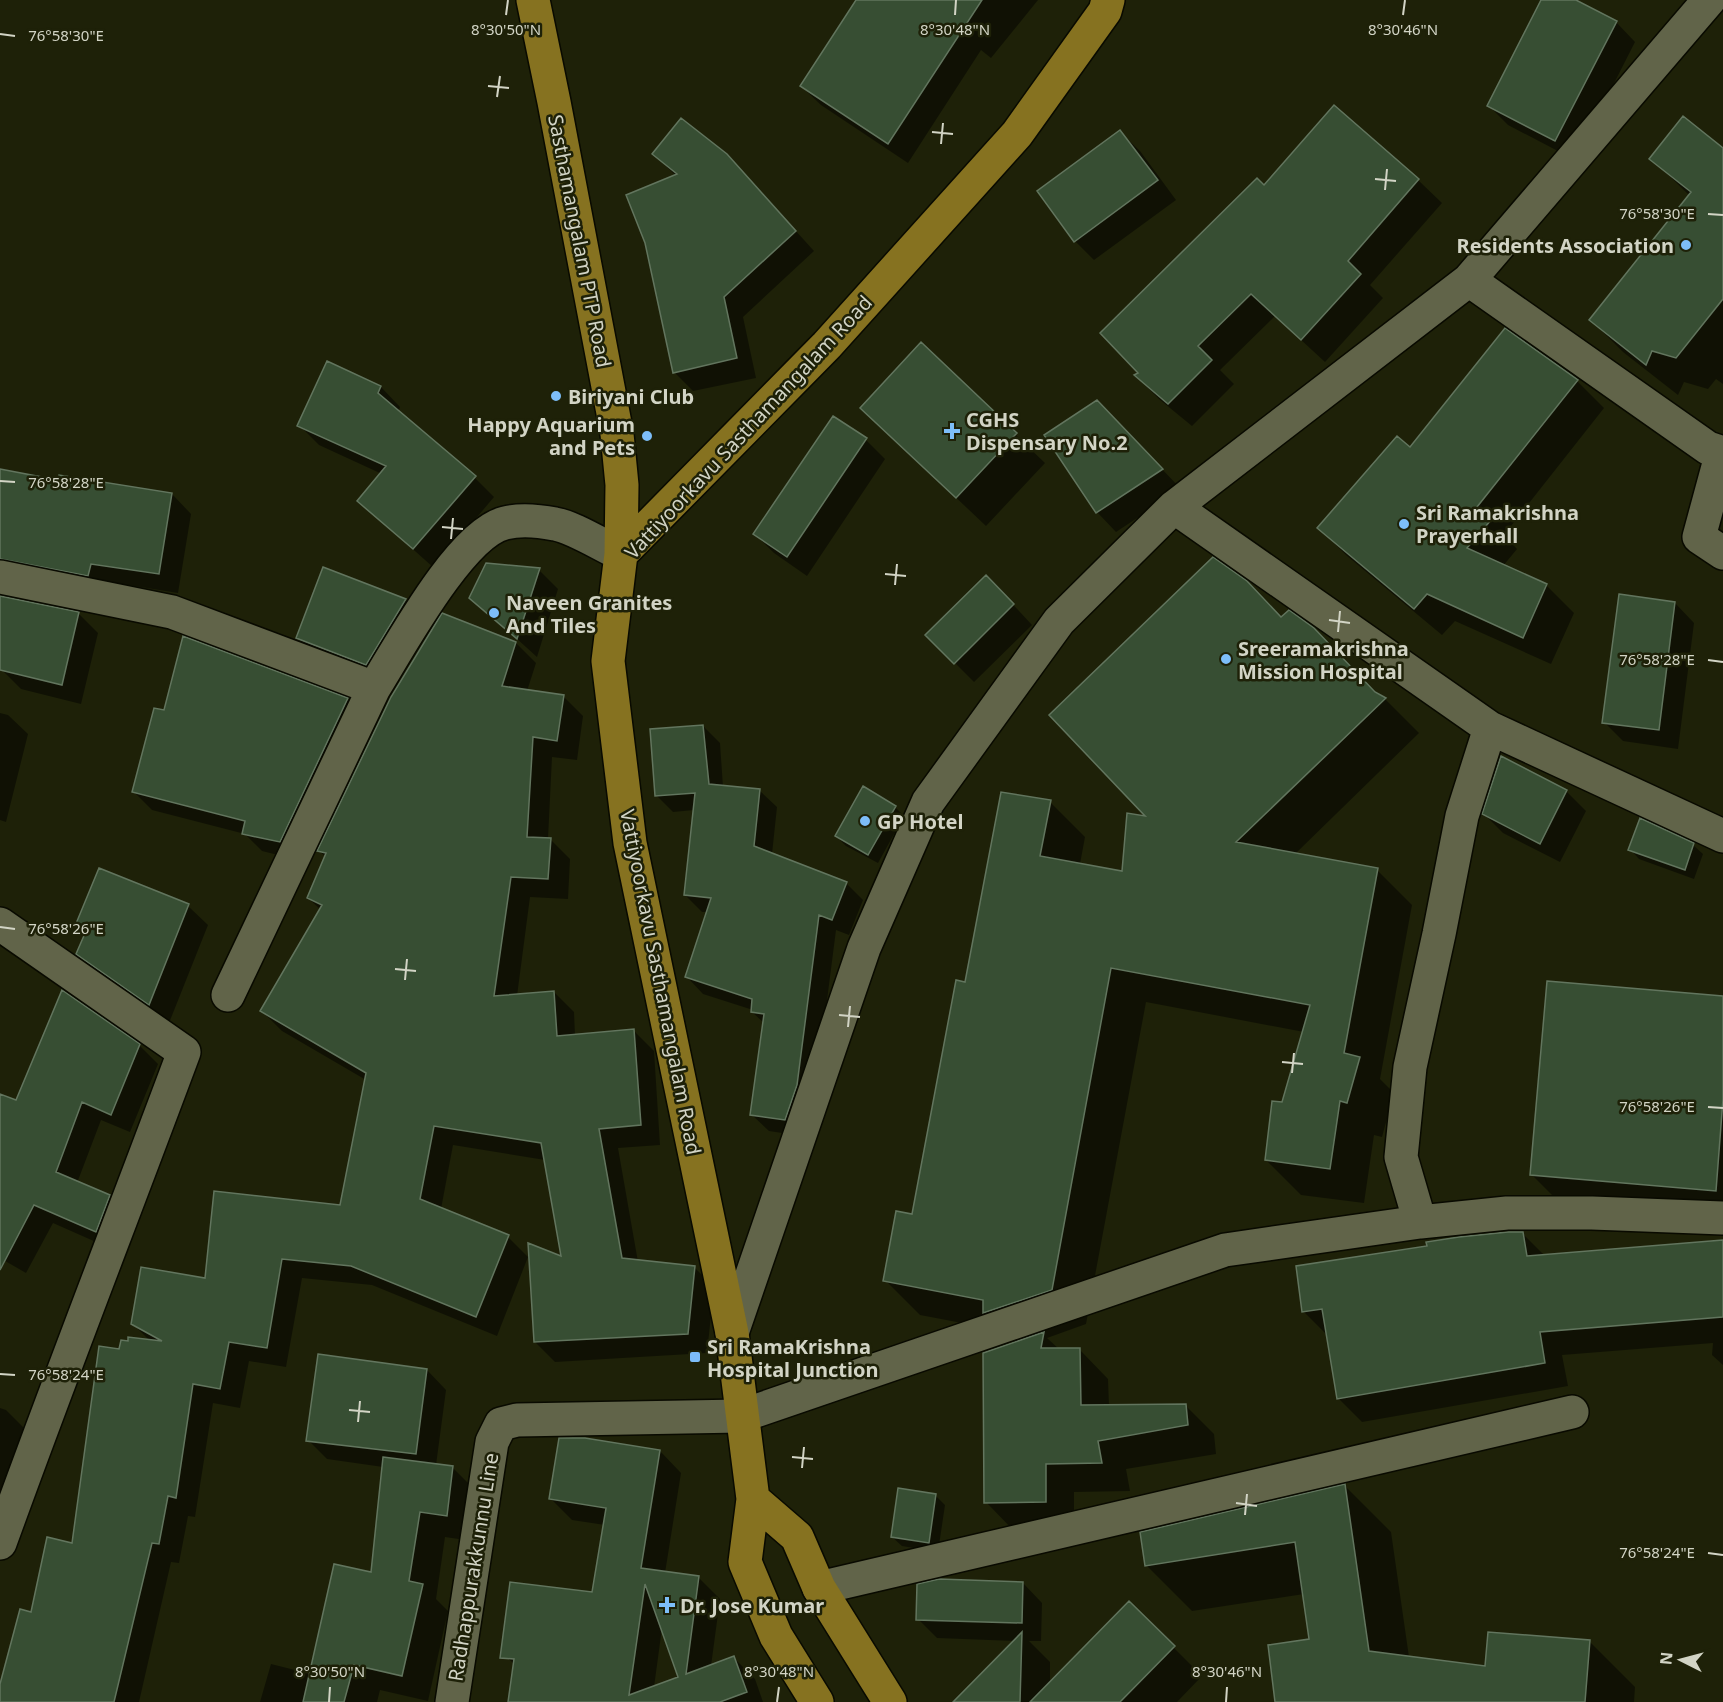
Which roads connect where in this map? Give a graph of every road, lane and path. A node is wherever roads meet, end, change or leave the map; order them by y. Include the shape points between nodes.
1 (533, 0) edge
2 (1108, 0) edge
3 (1709, 0) edge
4 (1468, 280) junction
5 (1723, 452) edge
6 (1174, 507) junction
7 (1723, 553) edge
8 (621, 554) junction
9 (0, 577) edge
10 (374, 688) junction
11 (1490, 728) junction
12 (1723, 836) edge
13 (0, 924) edge
14 (228, 995) dead end
15 (1723, 1218) edge
16 (1420, 1222) junction
17 (732, 1333) junction
18 (1572, 1412) dead end
19 (741, 1416) junction
20 (753, 1499) junction
21 (0, 1543) edge
22 (819, 1588) junction
23 (452, 1702) edge
24 (817, 1702) edge
25 (890, 1702) edge

1 - 8 main road, Sasthamangalam PTP Road via 617,434 622,485
2 - 8 main road, Vattiyoorkavu Sasthamangalam Road via 1105,10 1017,134 827,345
3 - 4 street
4 - 5 street via 1708,448
4 - 6 street
5 - 7 street via 1699,537
6 - 11 street
6 - 17 street via 1059,621 928,802 864,948
8 - 10 street via 558,524 505,523 486,532 438,586
8 - 17 main road, Vattiyoorkavu Sasthamangalam Road via 608,661 630,843
9 - 10 street via 172,612
10 - 14 street
11 - 12 street
11 - 16 street via 1462,816 1410,1067 1401,1157
13 - 21 street via 184,1052
15 - 16 street via 1507,1213
16 - 19 street via 1225,1250
17 - 19 main road, Vattiyoorkavu Sasthamangalam Road
18 - 22 street
19 - 20 main road, Vattiyoorkavu Sasthamangalam Road
19 - 23 street, Radhappurakkunnu Line via 517,1420 501,1424 490,1452
20 - 22 main road via 797,1537
20 - 24 main road, Vattiyoorkavu Sasthamangalam Road via 745,1562 776,1636
22 - 25 main road

